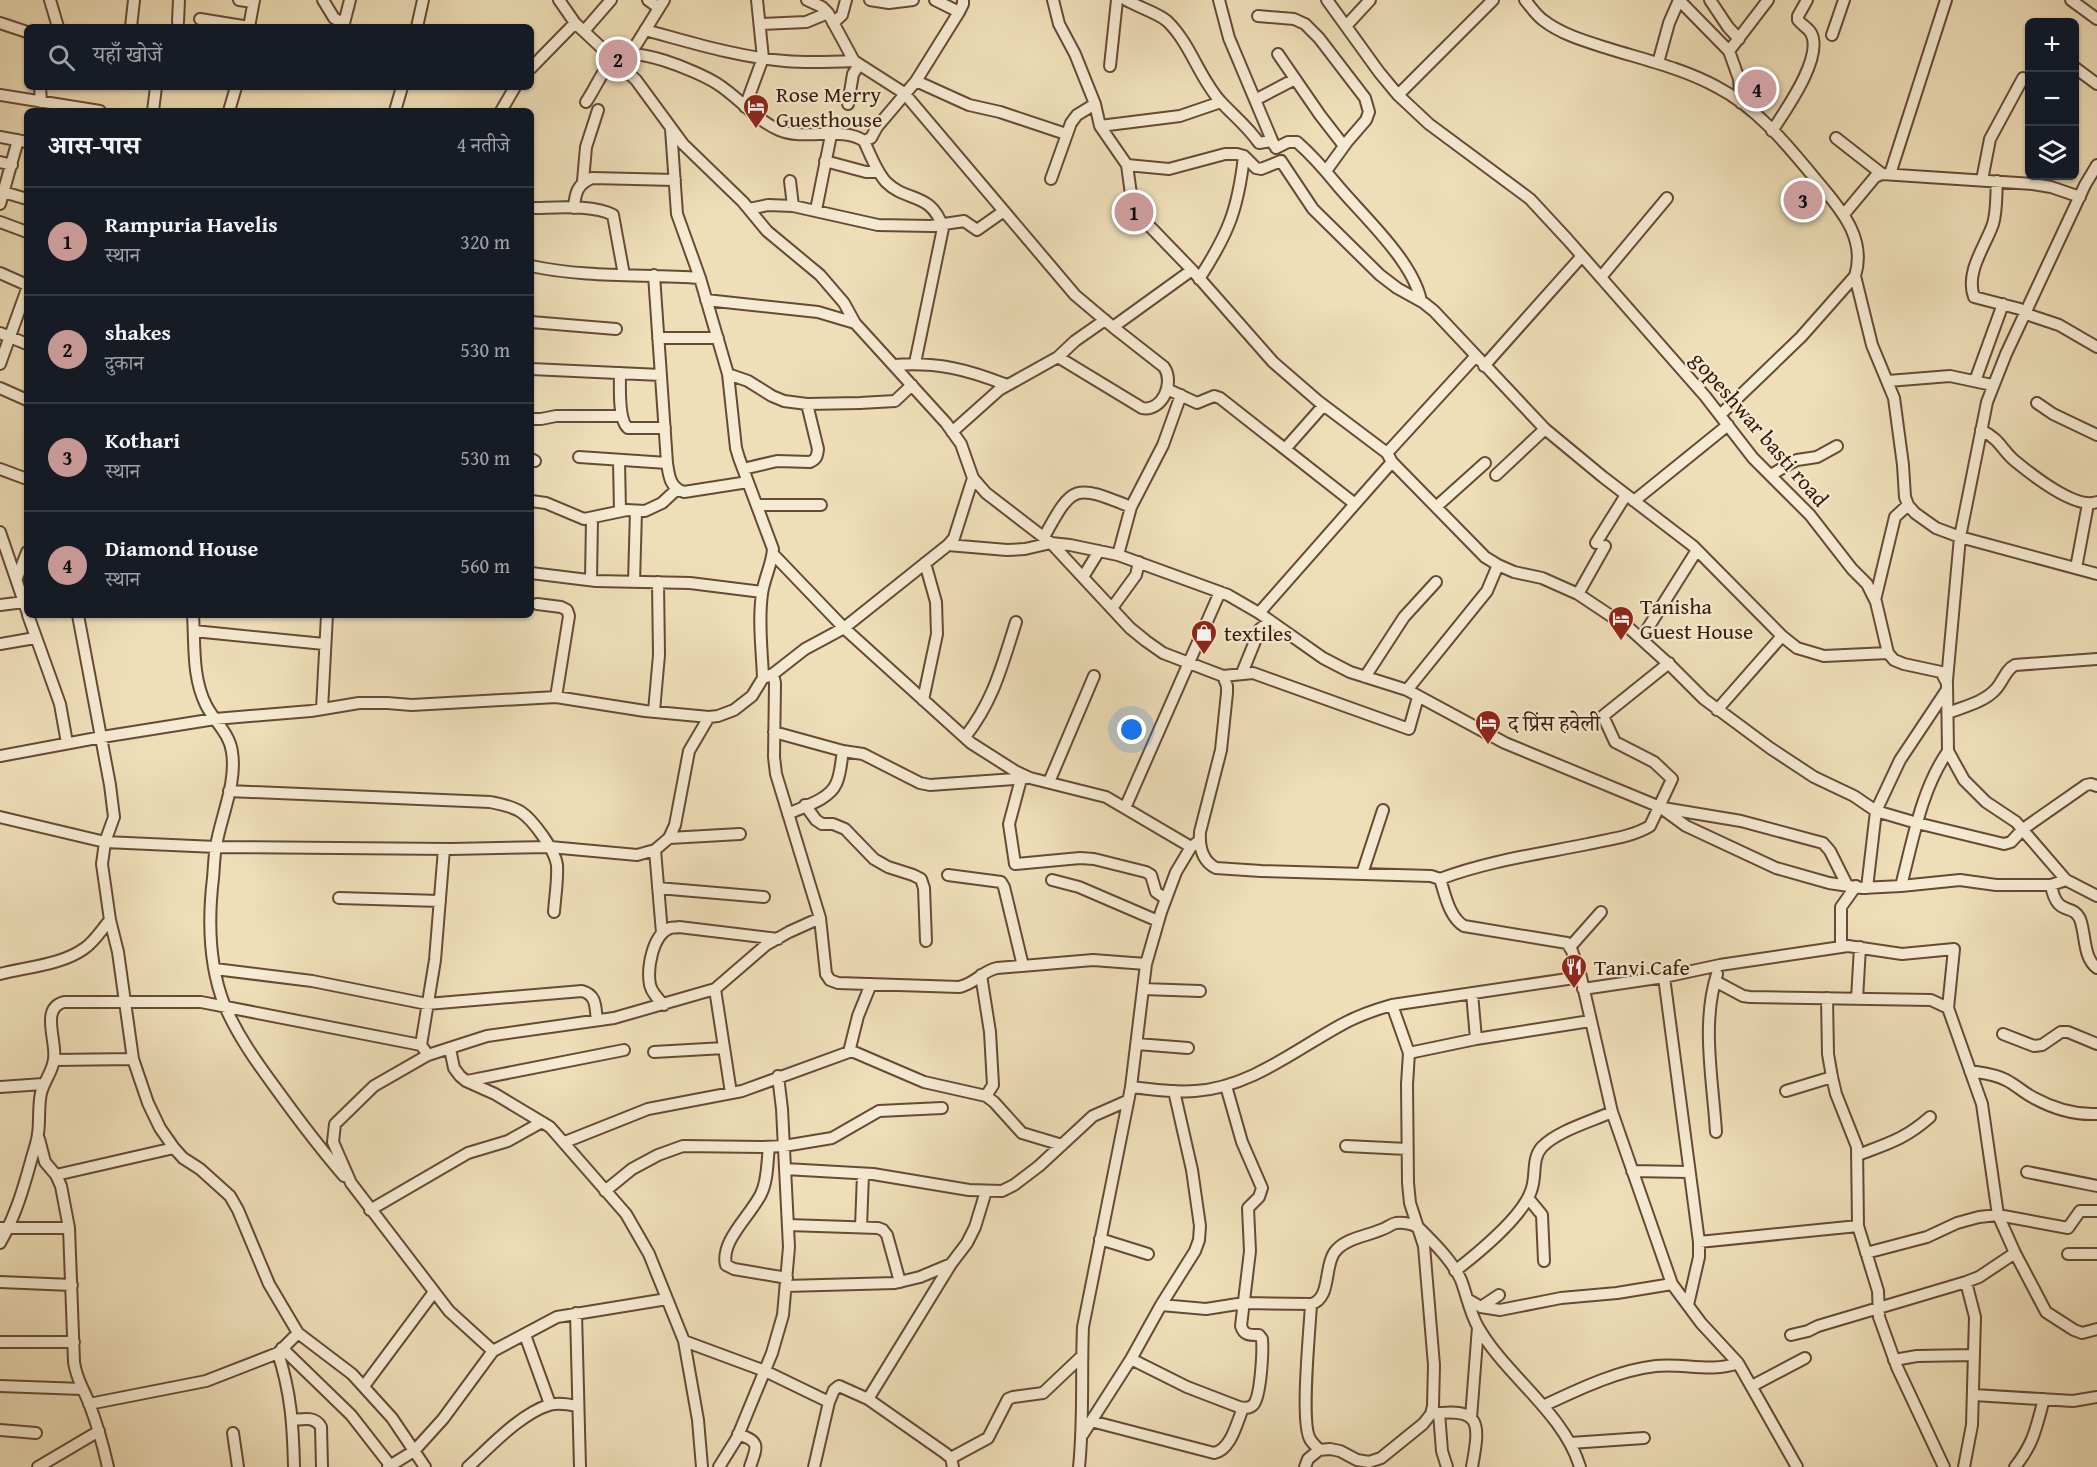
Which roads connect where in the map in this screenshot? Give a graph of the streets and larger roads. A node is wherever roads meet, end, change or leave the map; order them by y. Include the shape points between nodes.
1 (50, 0) edge
2 (134, 0) edge
3 (179, 0) edge
4 (239, 0) edge
5 (323, 0) edge
6 (350, 0) edge
7 (423, 0) edge
8 (559, 0) edge
9 (611, 0) edge
10 (648, 0) edge
11 (757, 0) edge
12 (807, 0) edge
13 (846, 0) edge
14 (870, 0) edge
15 (913, 0) edge
16 (935, 0) edge
17 (963, 0) edge
18 (1053, 0) edge
19 (1117, 0) edge
20 (1126, 0) edge
21 (1219, 0) edge
22 (1326, 0) edge
23 (1370, 0) edge
24 (1493, 0) edge
25 (1525, 0) edge
26 (1679, 0) edge
27 (1710, 0) edge
28 (1768, 0) edge
29 (1807, 0) edge
30 (1844, 0) edge
31 (1946, 0) edge
32 (2071, 0) edge
33 (254, 1) edge
34 (661, 4) edge
35 (959, 12) junction
36 (1258, 16) dead end
37 (830, 18) junction
38 (1722, 18) junction
39 (2097, 19) edge
40 (178, 22) dead end
41 (0, 23) edge
42 (575, 23) junction
43 (57, 24) edge
44 (131, 24) edge
45 (205, 24) edge
46 (231, 24) edge
47 (250, 24) edge
48 (343, 24) edge
49 (344, 24) edge
50 (418, 24) edge
51 (759, 24) junction
52 (1346, 26) junction
53 (1707, 29) junction
54 (645, 30) junction
55 (24, 31) edge
56 (584, 31) junction
57 (1832, 35) dead end
58 (1738, 39) junction
59 (1729, 51) junction
60 (631, 53) junction
61 (1278, 54) dead end
62 (763, 58) junction
63 (614, 59) junction
64 (857, 63) junction
65 (1658, 63) junction
66 (534, 65) edge
67 (1110, 66) dead end
68 (2079, 71) edge
69 (2023, 78) dead end
70 (1295, 79) junction
71 (916, 81) junction
72 (2097, 84) edge
73 (40, 90) edge
74 (156, 90) edge
75 (235, 90) edge
76 (401, 90) edge
77 (513, 90) edge
78 (904, 93) junction
79 (0, 94) edge
80 (1398, 95) junction
81 (1255, 100) junction
82 (41, 102) junction
83 (586, 102) dead end
84 (1221, 102) junction
85 (1742, 103) junction
86 (848, 104) dead end
87 (1095, 104) junction
88 (745, 107) junction
89 (74, 108) edge
90 (153, 108) edge
91 (230, 108) edge
92 (396, 108) edge
93 (503, 108) edge
94 (598, 110) dead end
95 (1100, 126) junction
96 (671, 129) junction
97 (1772, 131) junction
98 (1066, 134) junction
99 (831, 135) junction
100 (0, 137) edge
101 (1836, 138) dead end
102 (23, 141) edge
103 (864, 141) junction
104 (1273, 145) junction
105 (1344, 146) junction
106 (1244, 156) junction
107 (825, 161) junction
108 (1281, 161) junction
109 (0, 162) edge
110 (12, 165) junction
111 (1127, 165) junction
112 (2097, 165) edge
113 (1326, 171) junction
114 (879, 172) junction
115 (1886, 174) junction
116 (1051, 179) dead end
117 (675, 180) junction
118 (1982, 180) junction
119 (584, 181) junction
120 (790, 181) dead end
121 (1997, 181) junction
122 (2, 191) edge
123 (2080, 197) junction
124 (24, 198) edge
125 (1667, 198) dead end
126 (0, 204) edge
127 (793, 206) junction
128 (534, 208) edge
129 (574, 208) junction
130 (749, 209) junction
131 (816, 210) junction
132 (1004, 211) junction
133 (1845, 213) junction
134 (0, 222) edge
135 (942, 224) junction
136 (24, 231) edge
137 (1582, 256) junction
138 (534, 267) edge
139 (0, 273) edge
140 (1196, 274) junction
141 (624, 275) junction
142 (654, 275) junction
143 (1855, 276) junction
144 (1601, 277) junction
145 (700, 278) junction
146 (24, 285) edge
147 (24, 293) edge
148 (706, 300) junction
149 (1421, 301) junction
150 (2002, 304) junction
151 (2026, 314) junction
152 (534, 322) edge
153 (855, 323) junction
154 (1109, 324) junction
155 (616, 329) dead end
156 (4, 335) edge
157 (658, 338) junction
158 (718, 338) junction
159 (24, 343) edge
160 (2097, 346) edge
161 (1058, 357) junction
162 (1475, 357) junction
163 (915, 363) junction
164 (0, 364) edge
165 (894, 365) junction
166 (1484, 366) junction
167 (534, 369) edge
168 (620, 373) junction
169 (728, 374) junction
170 (661, 375) junction
171 (1888, 381) junction
172 (1975, 381) junction
173 (912, 385) junction
174 (1007, 385) junction
175 (1992, 385) junction
176 (0, 388) edge
177 (1167, 389) junction
178 (1181, 395) junction
179 (24, 399) edge
180 (2037, 403) dead end
181 (807, 404) junction
182 (1323, 406) junction
183 (1720, 415) junction
184 (622, 416) junction
185 (534, 419) edge
186 (1728, 425) junction
187 (665, 428) junction
188 (1545, 429) junction
189 (1981, 430) junction
190 (952, 432) junction
191 (2097, 435) edge
192 (1837, 446) dead end
193 (1286, 449) junction
194 (579, 457) dead end
195 (1389, 457) junction
196 (619, 461) junction
197 (668, 463) junction
198 (1485, 463) dead end
199 (0, 469) edge
200 (743, 469) junction
201 (1496, 475) dead end
202 (1771, 476) junction
203 (24, 478) edge
204 (973, 478) junction
205 (748, 482) junction
206 (676, 490) junction
207 (1630, 498) junction
208 (534, 501) edge
209 (2093, 503) edge
210 (1355, 504) junction
211 (757, 505) junction
212 (822, 505) dead end
213 (1908, 505) junction
214 (1131, 507) junction
215 (1436, 507) junction
216 (620, 511) junction
217 (636, 511) junction
218 (592, 518) junction
219 (0, 532) edge
220 (1960, 537) junction
221 (1048, 540) junction
222 (2, 544) edge
223 (948, 545) junction
224 (1099, 550) junction
225 (1697, 550) junction
226 (773, 554) junction
227 (1118, 555) junction
228 (24, 559) edge
229 (1139, 562) junction
230 (925, 563) junction
231 (1498, 565) junction
232 (2076, 568) junction
233 (534, 573) edge
234 (2097, 574) edge
235 (1083, 577) junction
236 (16, 578) junction
237 (591, 580) junction
238 (634, 582) junction
239 (658, 582) junction
240 (1436, 582) dead end
241 (762, 592) junction
242 (1220, 592) junction
243 (1578, 594) junction
244 (24, 600) edge
245 (1875, 600) junction
246 (537, 604) dead end
247 (0, 605) edge
248 (24, 606) edge
249 (1112, 608) junction
250 (1259, 613) junction
251 (29, 618) edge
252 (79, 618) edge
253 (193, 618) edge
254 (327, 618) edge
255 (1270, 621) junction
256 (1016, 622) dead end
257 (844, 628) junction
258 (194, 631) junction
259 (1782, 636) junction
260 (35, 638) junction
261 (1641, 639) junction
262 (0, 644) edge
263 (324, 644) junction
264 (1888, 654) junction
265 (2097, 659) edge
266 (1188, 662) junction
267 (1669, 663) junction
268 (1242, 672) junction
269 (768, 676) junction
270 (1094, 676) dead end
271 (1223, 676) junction
272 (1365, 677) junction
273 (1946, 687) junction
274 (1407, 690) junction
275 (556, 697) junction
276 (1418, 697) junction
277 (923, 700) junction
278 (322, 709) junction
279 (1717, 710) junction
280 (654, 711) junction
281 (1948, 713) junction
282 (709, 717) junction
283 (215, 719) junction
284 (774, 732) junction
285 (102, 737) junction
286 (965, 737) junction
287 (67, 743) junction
288 (843, 751) junction
289 (1948, 751) junction
290 (0, 756) edge
291 (1025, 778) junction
292 (1049, 783) junction
293 (2097, 786) edge
294 (229, 791) junction
295 (805, 806) junction
296 (1660, 807) junction
297 (1125, 808) junction
298 (1383, 810) dead end
299 (1876, 811) junction
300 (788, 814) junction
301 (0, 817) edge
302 (1917, 823) junction
303 (2022, 829) junction
304 (740, 834) dead end
305 (669, 838) junction
306 (105, 842) junction
307 (1195, 844) junction
308 (550, 846) junction
309 (216, 847) junction
310 (444, 849) junction
311 (655, 850) junction
312 (1362, 874) junction
313 (948, 875) dead end
314 (1440, 879) junction
315 (1052, 880) dead end
316 (2066, 880) junction
317 (2051, 885) junction
318 (1857, 886) junction
319 (1901, 886) junction
320 (658, 888) junction
321 (2097, 896) edge
322 (764, 897) dead end
323 (339, 898) dead end
324 (1166, 899) junction
325 (440, 900) junction
326 (554, 912) dead end
327 (1601, 912) dead end
328 (820, 918) junction
329 (110, 920) junction
330 (1158, 921) junction
331 (662, 933) junction
332 (778, 939) junction
333 (926, 941) dead end
334 (1570, 947) junction
335 (1841, 947) junction
336 (1860, 947) junction
337 (1146, 964) junction
338 (1720, 965) junction
339 (1023, 966) junction
340 (215, 969) junction
341 (2097, 969) edge
342 (0, 974) edge
343 (981, 975) junction
344 (1581, 977) junction
345 (1664, 977) junction
346 (1715, 981) junction
347 (871, 984) junction
348 (715, 989) junction
349 (1143, 989) junction
350 (1583, 989) junction
351 (1200, 991) dead end
352 (1472, 993) junction
353 (1827, 998) junction
354 (1857, 999) junction
355 (125, 1001) junction
356 (428, 1004) junction
357 (663, 1005) junction
358 (1392, 1005) junction
359 (225, 1006) junction
360 (1948, 1008) junction
361 (597, 1020) junction
362 (1590, 1020) junction
363 (2003, 1034) dead end
364 (1476, 1039) junction
365 (1137, 1044) junction
366 (2097, 1044) edge
367 (724, 1048) junction
368 (1188, 1048) dead end
369 (450, 1049) junction
370 (424, 1050) junction
371 (624, 1050) dead end
372 (654, 1052) dead end
373 (849, 1052) junction
374 (1409, 1053) junction
375 (133, 1059) junction
376 (54, 1060) junction
377 (1970, 1071) junction
378 (778, 1076) junction
379 (1832, 1077) junction
380 (466, 1082) junction
381 (43, 1084) junction
382 (1226, 1086) junction
383 (0, 1087) edge
384 (1131, 1087) junction
385 (1174, 1091) junction
386 (1786, 1091) dead end
387 (731, 1093) junction
388 (986, 1096) junction
389 (1127, 1101) junction
390 (942, 1108) dead end
391 (1612, 1112) junction
392 (2097, 1114) edge
393 (1930, 1117) dead end
394 (542, 1122) junction
395 (1716, 1132) dead end
396 (38, 1135) junction
397 (565, 1142) junction
398 (1062, 1145) junction
399 (784, 1146) junction
400 (1346, 1146) dead end
401 (769, 1147) junction
402 (174, 1148) junction
403 (1407, 1149) junction
404 (1858, 1155) junction
405 (785, 1169) junction
406 (1632, 1171) junction
407 (1689, 1172) junction
408 (2027, 1172) dead end
409 (863, 1174) junction
410 (56, 1175) junction
411 (351, 1183) junction
412 (2097, 1186) edge
413 (605, 1191) junction
414 (986, 1191) junction
415 (1528, 1198) junction
416 (370, 1210) junction
417 (2097, 1211) edge
418 (1998, 1215) junction
419 (788, 1226) junction
420 (1858, 1226) junction
421 (861, 1227) junction
422 (1419, 1227) junction
423 (4, 1228) edge
424 (69, 1228) junction
425 (1100, 1239) junction
426 (1699, 1242) junction
427 (0, 1243) edge
428 (1866, 1252) junction
429 (2015, 1253) junction
430 (1148, 1254) dead end
431 (2068, 1254) dead end
432 (2097, 1254) edge
433 (1545, 1261) dead end
434 (951, 1264) junction
435 (1455, 1271) junction
436 (0, 1282) edge
437 (786, 1282) junction
438 (900, 1282) junction
439 (1965, 1282) junction
440 (1672, 1284) junction
441 (72, 1286) junction
442 (434, 1292) junction
443 (1499, 1295) dead end
444 (667, 1299) junction
445 (1467, 1299) junction
446 (1244, 1303) junction
447 (1311, 1304) junction
448 (1161, 1305) junction
449 (1688, 1305) junction
450 (1481, 1307) junction
451 (1878, 1310) junction
452 (576, 1312) junction
453 (1478, 1328) junction
454 (2097, 1329) edge
455 (298, 1333) junction
456 (525, 1335) junction
457 (1791, 1335) dead end
458 (684, 1341) junction
459 (0, 1342) edge
460 (74, 1342) junction
461 (280, 1350) junction
462 (493, 1351) junction
463 (1974, 1354) junction
464 (1082, 1356) junction
465 (1805, 1358) dead end
466 (1131, 1359) junction
467 (1894, 1359) junction
468 (1738, 1363) junction
469 (765, 1371) junction
470 (0, 1386) edge
471 (364, 1386) junction
472 (1752, 1386) junction
473 (82, 1389) junction
474 (1974, 1395) junction
475 (2097, 1397) edge
476 (868, 1399) junction
477 (2044, 1399) junction
478 (829, 1402) junction
479 (89, 1404) junction
480 (550, 1404) junction
481 (577, 1406) junction
482 (1543, 1406) junction
483 (1243, 1408) junction
484 (1435, 1414) junction
485 (1471, 1418) junction
486 (293, 1420) junction
487 (1091, 1421) junction
488 (0, 1430) edge
489 (99, 1431) junction
490 (36, 1433) dead end
491 (233, 1433) dead end
492 (738, 1434) junction
493 (1082, 1434) junction
494 (1644, 1438) dead end
495 (1570, 1443) junction
496 (1319, 1450) junction
497 (414, 1451) junction
498 (952, 1463) edge
499 (1380, 1463) edge
500 (1474, 1464) edge
501 (389, 1466) edge
502 (38, 1467) edge
503 (108, 1467) edge
504 (238, 1467) edge
505 (294, 1467) edge
506 (322, 1467) edge
507 (425, 1467) edge
508 (468, 1467) edge
509 (580, 1467) edge
510 (702, 1467) edge
511 (719, 1467) edge
512 (750, 1467) edge
513 (814, 1467) edge
514 (1079, 1467) edge
515 (1305, 1467) edge
516 (1447, 1467) edge
517 (1580, 1467) edge
518 (1797, 1467) edge
519 (1944, 1467) edge
520 (1964, 1467) edge
521 (2015, 1467) edge

1 - 43 street
2 - 44 street
3 - 40 street
4 - 33 street
5 - 48 street
6 - 49 street
7 - 50 street
8 - 42 street
9 - 56 street
10 - 34 street
11 - 51 street
12 - 37 street via 822,7
13 - 37 street via 842,15
14 - 15 street
16 - 35 street
17 - 35 street
18 - 87 street via 1059,24
19 - 67 street
20 - 84 street via 1165,20 1183,38
21 - 81 street via 1229,38
22 - 52 street, gopeshwar basti road
23 - 52 street
24 - 80 street
25 - 65 street via 1543,20 1563,32
26 - 53 street
26 - 65 street
27 - 38 street
28 - 58 street
29 - 97 street via 1798,20 1812,37 1811,62
30 - 57 street
31 - 115 street
32 - 39 street
33 - 47 street
34 - 54 street
35 - 71 street
36 - 105 street via 1294,19 1305,24 1365,98 1369,112 1366,120
37 - 51 street
37 - 64 street
38 - 53 street
38 - 58 street
41 - 55 street
42 - 56 street
42 - 66 street
45 - 46 street via 200,19
51 - 62 street
52 - 80 street, gopeshwar basti road
53 - 59 street
54 - 60 street
54 - 62 street
56 - 63 street
58 - 59 street
59 - 85 street
60 - 63 street
60 - 88 street via 717,83
61 - 70 street
62 - 64 street
62 - 88 street
63 - 83 street
63 - 96 street via 636,80
64 - 78 street
64 - 86 street
65 - 85 street via 1696,77
68 - 72 street
69 - 118 street via 1990,139
70 - 81 street
70 - 105 street
71 - 78 street
71 - 98 street via 969,105
73 - 82 street
74 - 90 street
75 - 91 street
76 - 92 street
77 - 93 street
78 - 103 street via 871,138
78 - 132 street
79 - 82 street
80 - 137 street, gopeshwar basti road via 1429,124 1530,199
81 - 104 street
82 - 89 street
84 - 95 street via 1180,116
84 - 104 street via 1259,143
85 - 97 street
87 - 95 street
87 - 98 street via 1077,115
88 - 99 street via 781,131
94 - 119 street via 586,147
95 - 111 street
96 - 117 street
96 - 130 street
97 - 133 street
98 - 116 street
99 - 103 street via 855,135
99 - 107 street
100 - 102 street
101 - 115 street
102 - 110 street
103 - 114 street
104 - 108 street
104 - 113 street via 1297,142
105 - 113 street
106 - 108 street via 1261,169
106 - 111 street via 1225,154 1169,169
106 - 140 street via 1237,204 1222,243
107 - 114 street
107 - 131 street
108 - 149 street via 1313,209 1380,274
109 - 110 street
110 - 122 street
111 - 140 street via 1133,209
112 - 123 street
113 - 149 street via 1410,274
114 - 135 street via 894,189 927,203
115 - 118 street
115 - 133 street via 1875,177
117 - 119 street
117 - 145 street via 677,214
118 - 121 street
119 - 129 street via 578,188
120 - 127 street
121 - 123 street via 2051,187
121 - 150 street via 1993,224 1977,261 1972,292 1977,299
122 - 124 street
122 - 126 street
123 - 151 street
125 - 144 street
127 - 130 street
127 - 131 street
128 - 129 street
129 - 141 street via 613,215
130 - 153 street via 767,231 820,276 844,303
131 - 135 street via 878,225
132 - 135 street via 977,230 963,221
132 - 154 street via 1075,295
133 - 143 street via 1858,249
134 - 136 street
135 - 163 street
137 - 144 street, gopeshwar basti road
137 - 166 street
138 - 141 street via 578,274
139 - 146 street
140 - 154 street
140 - 182 street via 1273,362
141 - 142 street
142 - 145 street
142 - 157 street
143 - 171 street via 1872,345
143 - 183 street via 1801,337
144 - 183 street, gopeshwar basti road
145 - 148 street
147 - 156 street
148 - 153 street via 818,312
148 - 158 street
149 - 162 street via 1434,310
150 - 151 street
150 - 172 street
151 - 160 street via 2059,325
151 - 175 street
152 - 155 street
153 - 165 street
154 - 161 street via 1075,341
154 - 177 street via 1164,367 1168,372
156 - 159 street
156 - 164 street
157 - 158 street
157 - 170 street
158 - 169 street
161 - 174 street
161 - 177 street via 1142,408 1155,407
162 - 166 street
162 - 195 street
163 - 165 street
163 - 174 street via 951,366
165 - 173 street
166 - 188 street
167 - 168 street
168 - 170 street
168 - 184 street
169 - 181 street via 772,396
169 - 200 street via 736,448
170 - 187 street
171 - 172 street via 1950,376
171 - 213 street via 1894,398
172 - 175 street
173 - 181 street via 895,400
173 - 190 street
174 - 190 street
175 - 189 street
176 - 179 street
177 - 178 street
178 - 193 street via 1197,403 1214,396 1220,398
178 - 214 street via 1163,445
180 - 191 street
181 - 200 street via 817,457 810,462 777,461
182 - 193 street
182 - 195 street
183 - 186 street, gopeshwar basti road
184 - 185 street
184 - 187 street via 628,428
186 - 202 street, gopeshwar basti road
186 - 207 street
187 - 197 street
188 - 201 street
188 - 207 street
189 - 209 street via 1994,437 2013,460 2045,484 2077,501
189 - 220 street
190 - 204 street via 961,444
192 - 202 street via 1817,458 1797,460
193 - 210 street
194 - 196 street
195 - 210 street
195 - 215 street
196 - 197 street
196 - 216 street
197 - 206 street
198 - 215 street
199 - 203 street
200 - 205 street
202 - 245 street, gopeshwar basti road via 1810,515 1867,584
204 - 221 street via 986,493
204 - 223 street via 954,538
205 - 206 street
205 - 211 street
206 - 217 street via 653,508
207 - 225 street
207 - 243 street via 1600,545
208 - 218 street via 584,519
209 - 232 street
210 - 250 street
211 - 212 street
211 - 226 street
213 - 220 street via 1936,528
213 - 245 street via 1895,517
214 - 221 street via 1101,495 1072,494 1061,505
214 - 227 street
215 - 231 street via 1485,557
216 - 217 street
216 - 218 street
217 - 238 street
218 - 237 street
219 - 222 street
220 - 232 street
220 - 273 street
221 - 223 street via 1015,550
221 - 224 street
221 - 235 street
222 - 236 street
223 - 230 street
224 - 227 street
224 - 235 street
225 - 259 street
225 - 261 street
226 - 241 street
226 - 257 street
227 - 229 street
228 - 236 street
229 - 242 street
229 - 249 street via 1136,575
230 - 257 street
230 - 277 street via 936,602 937,634
231 - 243 street
231 - 274 street via 1487,591
232 - 234 street
233 - 237 street
235 - 249 street
236 - 244 street
237 - 238 street
238 - 239 street
239 - 241 street
239 - 280 street via 659,655
240 - 272 street via 1404,617
241 - 269 street via 760,612
242 - 250 street
242 - 266 street
243 - 261 street
245 - 264 street, gopeshwar basti road
246 - 275 street via 561,607 569,616
247 - 248 street
249 - 266 street via 1155,648
250 - 255 street
251 - 260 street
252 - 285 street
253 - 258 street
254 - 263 street
255 - 268 street via 1260,629
255 - 272 street via 1323,658
256 - 286 street via 992,695
257 - 269 street via 805,649
257 - 277 street
258 - 263 street
258 - 283 street via 196,676
259 - 264 street via 1797,648 1824,656
259 - 279 street
260 - 262 street
260 - 287 street via 60,704
261 - 267 street
263 - 278 street
264 - 273 street via 1904,664 1941,672
265 - 281 street via 2015,665 1990,695
266 - 271 street
266 - 297 street
267 - 279 street
267 - 296 street via 1603,716 1615,742 1654,762 1672,779
268 - 271 street
268 - 276 street via 1253,672 1409,729
269 - 282 street via 734,710
269 - 284 street via 776,694
270 - 292 street
271 - 307 street via 1227,693 1221,750
272 - 274 street
273 - 281 street
273 - 299 street via 1900,760
274 - 276 street
275 - 278 street via 359,704
275 - 280 street
276 - 296 street via 1505,743
277 - 286 street
278 - 283 street
279 - 299 street via 1814,777
280 - 282 street
281 - 289 street
282 - 305 street via 689,751
283 - 285 street
283 - 294 street via 232,752
284 - 288 street
284 - 300 street via 776,774
285 - 287 street
285 - 306 street via 114,817
286 - 291 street
287 - 290 street
288 - 291 street via 863,754 930,785
288 - 295 street via 836,785
289 - 302 street via 1933,774
289 - 303 street via 1968,786
291 - 292 street
291 - 324 street via 1009,824 1015,864 1094,859 1146,872 1151,875 1156,892
292 - 297 street via 1098,793
293 - 303 street via 2086,785
294 - 308 street via 490,802 508,806 531,820
294 - 309 street
295 - 300 street
295 - 333 street via 816,820 845,829 874,859 921,879
296 - 314 street via 1650,826 1632,834 1513,858
296 - 318 street via 1686,826 1776,868 1829,883
296 - 318 street via 1741,821 1823,843
297 - 307 street
298 - 312 street
299 - 302 street
299 - 318 street
300 - 328 street
301 - 306 street
302 - 303 street via 2004,844
302 - 319 street
303 - 316 street
304 - 305 street
305 - 311 street
306 - 309 street
306 - 329 street via 102,864
307 - 312 street via 1209,865 1216,868
307 - 324 street via 1176,872
308 - 310 street
308 - 311 street via 637,855
308 - 326 street via 557,864
309 - 310 street
309 - 340 street via 210,918
310 - 325 street
311 - 320 street
312 - 314 street
313 - 339 street via 1001,882
314 - 334 street via 1453,916 1464,926 1562,942
315 - 330 street via 1079,887
316 - 317 street
316 - 321 street
317 - 319 street via 1996,885 1960,880
317 - 341 street via 2055,902 2080,920 2090,960
318 - 319 street
318 - 335 street via 1841,907
320 - 322 street
320 - 331 street
323 - 325 street
324 - 330 street
325 - 356 street
327 - 334 street
328 - 332 street
328 - 347 street via 830,980
329 - 342 street via 86,948 72,955
329 - 355 street
330 - 337 street
331 - 332 street via 679,927
331 - 357 street via 654,945 650,985
332 - 348 street via 750,957
334 - 344 street
335 - 336 street
335 - 338 street
336 - 354 street
336 - 360 street via 1902,954 1954,949
337 - 339 street via 1093,960
337 - 349 street
338 - 345 street
338 - 346 street
339 - 343 street via 989,969
340 - 356 street via 312,981
340 - 359 street
343 - 347 street via 959,987
343 - 388 street via 993,1085
344 - 350 street
344 - 352 street
345 - 350 street
345 - 407 street
346 - 353 street via 1743,996
346 - 395 street via 1709,1009
347 - 373 street
348 - 357 street
348 - 367 street
349 - 351 street
349 - 365 street
350 - 362 street
352 - 358 street
352 - 364 street
353 - 354 street
353 - 379 street
354 - 360 street via 1931,1000
355 - 359 street
355 - 375 street
355 - 376 street via 56,1004 51,1010
356 - 361 street via 582,991 594,998
356 - 370 street
357 - 361 street
358 - 374 street
358 - 382 street via 1343,1024 1265,1070
359 - 370 street
359 - 411 street via 254,1059 315,1142
360 - 377 street
361 - 369 street via 487,1036
362 - 364 street
362 - 391 street
363 - 366 street via 2034,1046 2068,1032
364 - 374 street
365 - 368 street
365 - 384 street
367 - 372 street
367 - 387 street
369 - 370 street
369 - 380 street via 454,1068
370 - 411 street via 374,1086 335,1124 333,1142
371 - 380 street
373 - 378 street
373 - 388 street via 924,1082
374 - 403 street
375 - 376 street
375 - 402 street via 148,1103
376 - 381 street
377 - 392 street via 2006,1080 2064,1111
377 - 418 street via 1982,1104
378 - 387 street
378 - 399 street
379 - 386 street
379 - 404 street
380 - 394 street
381 - 383 street
381 - 396 street
382 - 385 street
382 - 446 street via 1242,1142 1263,1188 1248,1208 1250,1251
384 - 385 street
384 - 389 street
385 - 448 street via 1200,1226 1195,1251
387 - 397 street via 648,1109
388 - 398 street via 1022,1133
389 - 398 street via 1093,1116
389 - 425 street
390 - 399 street via 879,1111 832,1138
391 - 406 street
391 - 415 street via 1552,1138 1543,1146 1536,1158
393 - 404 street via 1913,1132
394 - 397 street
394 - 416 street via 508,1141 468,1153
396 - 410 street via 45,1162
396 - 423 street via 21,1197
397 - 413 street
398 - 414 street via 1014,1185 1002,1191
399 - 401 street
399 - 405 street
400 - 403 street
401 - 413 street via 683,1146 632,1169
401 - 437 street via 762,1192 724,1258 726,1265 734,1269
402 - 410 street
402 - 455 street via 230,1196 268,1284
403 - 422 street via 1410,1203
404 - 420 street
405 - 409 street
405 - 419 street
406 - 407 street
406 - 440 street
407 - 426 street
408 - 412 street
409 - 414 street
409 - 421 street
410 - 424 street
411 - 416 street
413 - 444 street via 626,1214 649,1254
414 - 434 street via 975,1227
415 - 433 street via 1542,1215
415 - 435 street via 1487,1246
416 - 442 street
417 - 418 street via 2080,1211 2068,1228
418 - 428 street via 1957,1223 1927,1237
418 - 429 street
419 - 421 street
419 - 437 street
420 - 426 street
420 - 428 street
421 - 438 street via 883,1230 887,1235
422 - 435 street
422 - 447 street via 1394,1224 1343,1244 1334,1253 1322,1298
422 - 484 street via 1424,1246
423 - 424 street
423 - 427 street
424 - 441 street
425 - 430 street
425 - 464 street via 1088,1294
426 - 449 street
428 - 451 street via 1878,1291
429 - 439 street
429 - 454 street via 2046,1312 2082,1333
431 - 432 street
434 - 438 street
434 - 476 street
435 - 445 street
436 - 441 street
437 - 438 street
437 - 469 street via 783,1315
439 - 451 street
439 - 463 street via 1975,1317
440 - 449 street
440 - 450 street via 1500,1310
441 - 460 street
442 - 462 street
442 - 471 street
443 - 450 street
444 - 452 street
444 - 458 street
445 - 450 street
445 - 453 street
446 - 447 street
446 - 448 street via 1206,1309
446 - 483 street via 1243,1332 1259,1335 1263,1344 1257,1396 1253,1405
447 - 496 street via 1307,1427 1309,1438
448 - 466 street
449 - 468 street
451 - 457 street
451 - 467 street
452 - 456 street via 557,1317
452 - 481 street
453 - 482 street
453 - 485 street
455 - 461 street
455 - 471 street
456 - 462 street
456 - 480 street
458 - 469 street
458 - 510 street
459 - 460 street
460 - 473 street via 76,1378
461 - 479 street via 206,1381
461 - 486 street
461 - 501 street via 351,1415
462 - 497 street
463 - 467 street
463 - 474 street
464 - 493 street
464 - 498 street via 1043,1393 1008,1399 988,1438
465 - 472 street
466 - 483 street
466 - 487 street
467 - 519 street
468 - 472 street
468 - 482 street via 1713,1369 1654,1366 1604,1380
469 - 478 street
469 - 492 street
470 - 473 street
471 - 497 street
472 - 518 street
473 - 479 street
474 - 477 street
474 - 520 street
475 - 477 street via 2073,1401
476 - 478 street via 839,1386
476 - 498 street
477 - 521 street via 2028,1451
478 - 513 street
479 - 489 street
480 - 481 street
480 - 508 street via 509,1430
481 - 509 street
482 - 495 street
483 - 487 street via 1226,1447 1214,1453
484 - 485 street via 1462,1412
484 - 499 street
484 - 516 street
485 - 500 street via 1477,1430
486 - 505 street
486 - 506 street via 315,1419 321,1426
487 - 493 street
488 - 490 street
489 - 502 street
489 - 503 street
491 - 504 street
492 - 511 street
492 - 512 street via 756,1443
493 - 514 street
494 - 495 street
495 - 517 street
496 - 499 street via 1340,1451 1357,1460
496 - 515 street
497 - 501 street
497 - 507 street

